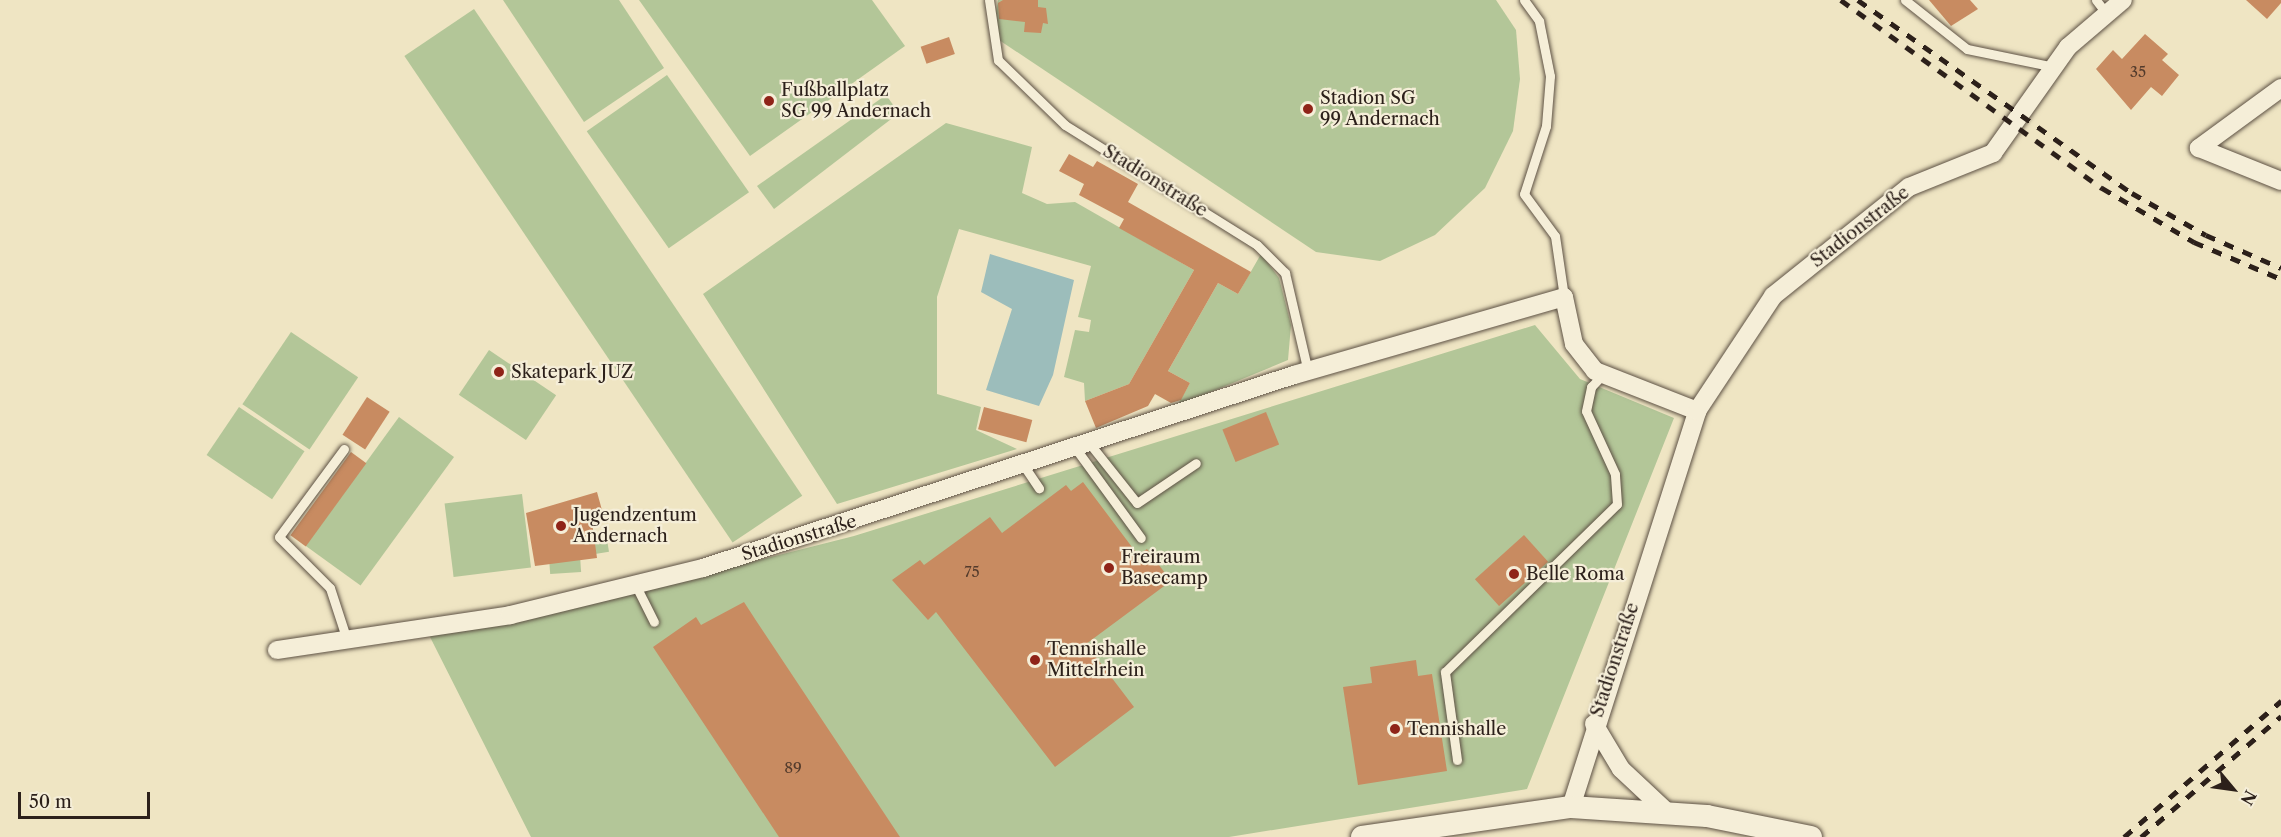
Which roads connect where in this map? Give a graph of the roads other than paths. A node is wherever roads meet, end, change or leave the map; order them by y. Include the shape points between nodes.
1 (989, 0) edge
2 (1524, 0) edge
3 (1905, 0) edge
4 (2123, 0) edge
5 (2101, 7) edge
6 (2055, 67) junction
7 (2281, 88) edge
8 (2281, 181) edge
9 (1564, 297) junction
10 (1308, 372) junction
11 (1602, 374) junction
12 (1696, 411) junction
13 (1083, 447) junction
14 (344, 449) dead end
15 (1196, 463) dead end
16 (1024, 466) junction
17 (1039, 488) dead end
18 (1141, 538) dead end
19 (636, 586) junction
20 (654, 622) dead end
21 (346, 640) junction
22 (277, 650) dead end
23 (1594, 724) junction
24 (1456, 760) dead end
25 (1571, 807) junction
26 (1667, 812) junction
27 (1362, 837) edge
28 (1811, 837) edge

1 - 10 lane, Stadionstraße via 998,60 1065,125 1257,245 1285,273
2 - 9 lane via 1539,21 1550,76 1546,126 1524,194 1555,236
3 - 6 lane via 1967,49
4 - 5 street, Stadionstraße
5 - 6 street, Stadionstraße
6 - 12 street, Stadionstraße via 1993,153 1909,187 1773,296
7 - 8 street via 2199,148
9 - 10 street, Stadionstraße
9 - 11 street via 1574,344
10 - 13 street, Stadionstraße
11 - 12 street
11 - 24 lane via 1591,387 1586,411 1616,474 1617,504 1445,672
12 - 23 street, Stadionstraße
13 - 15 lane via 1137,503
13 - 16 street, Stadionstraße
13 - 18 lane
14 - 21 lane via 279,537 330,588
16 - 17 lane
16 - 19 street, Stadionstraße
19 - 20 lane
19 - 21 street, Stadionstraße via 607,597
21 - 22 street, Stadionstraße
23 - 25 street, Stadionstraße
23 - 26 street via 1621,769
25 - 26 street
25 - 27 street
26 - 28 street

